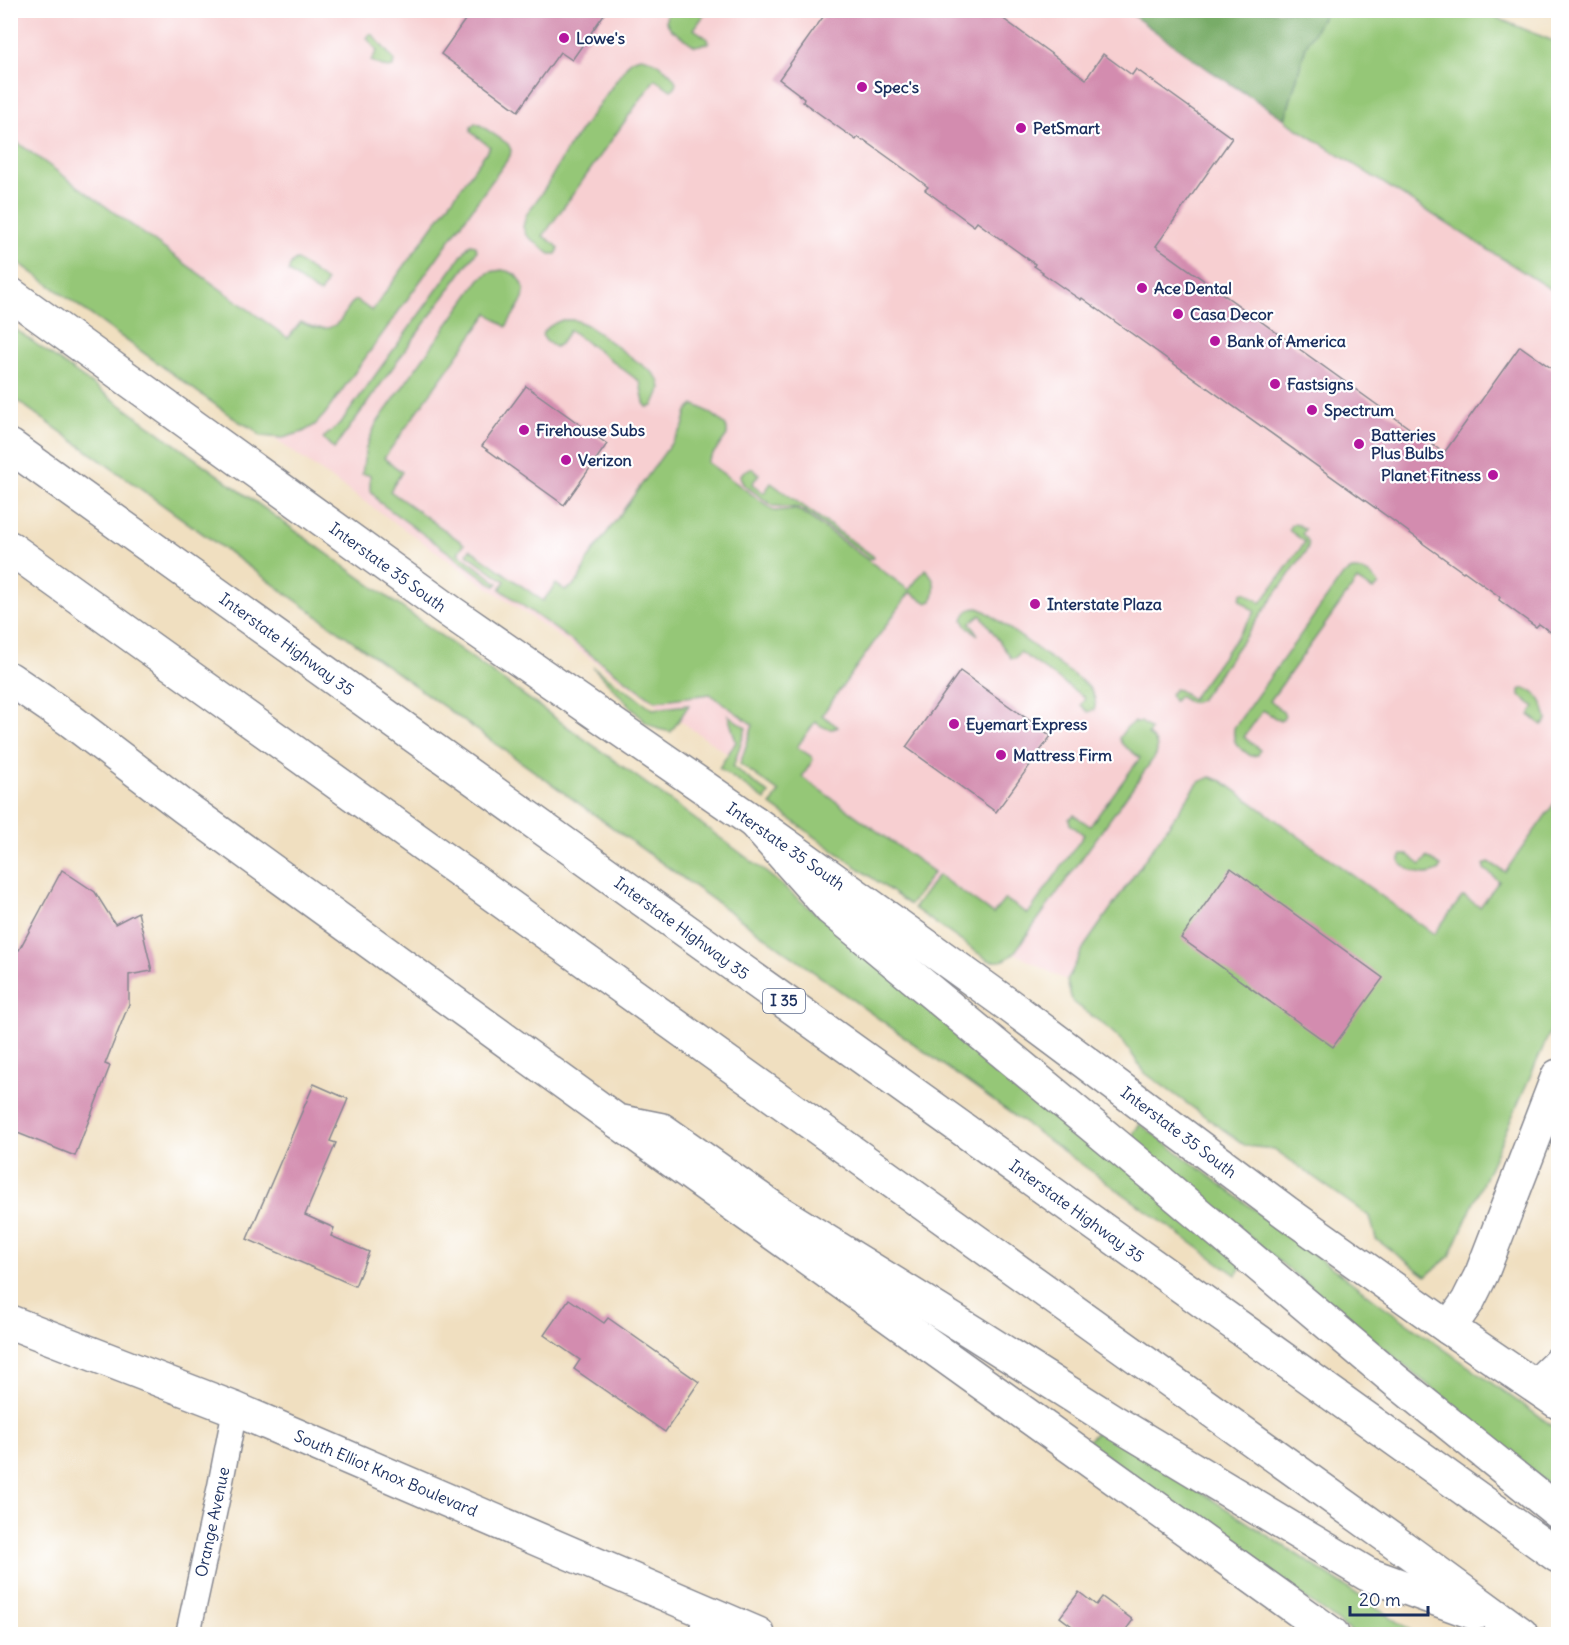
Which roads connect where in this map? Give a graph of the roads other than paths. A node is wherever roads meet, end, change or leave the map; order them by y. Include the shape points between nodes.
1 (10, 294) edge
2 (10, 446) edge
3 (10, 548) edge
4 (10, 679) edge
5 (754, 822) junction
6 (1558, 1076) edge
7 (617, 1121) junction
8 (10, 1322) edge
9 (1449, 1328) junction
10 (1558, 1358) edge
11 (1531, 1384) junction
12 (1558, 1402) edge
13 (235, 1409) junction
14 (1558, 1512) edge
15 (1558, 1556) edge
16 (704, 1624) edge
17 (1515, 1630) edge
18 (188, 1635) edge
19 (758, 1635) edge
20 (1332, 1635) edge

1 - 5 main road, Interstate 35 South via 452,613
2 - 15 main road, Interstate Highway 35 / I 35
3 - 17 main road
4 - 7 main road
5 - 9 main road, Interstate 35 South
5 - 14 main road via 831,909
6 - 9 main road via 1482,1273
7 - 17 main road via 662,1131 774,1209 1366,1574
7 - 20 main road
8 - 13 main road, South Elliot Knox Boulevard
9 - 11 main road, Interstate 35 South
10 - 11 street
11 - 12 main road, Interstate 35 South
13 - 16 main road, South Elliot Knox Boulevard
13 - 18 street, Orange Avenue
16 - 19 main road, South Elliot Knox Boulevard

